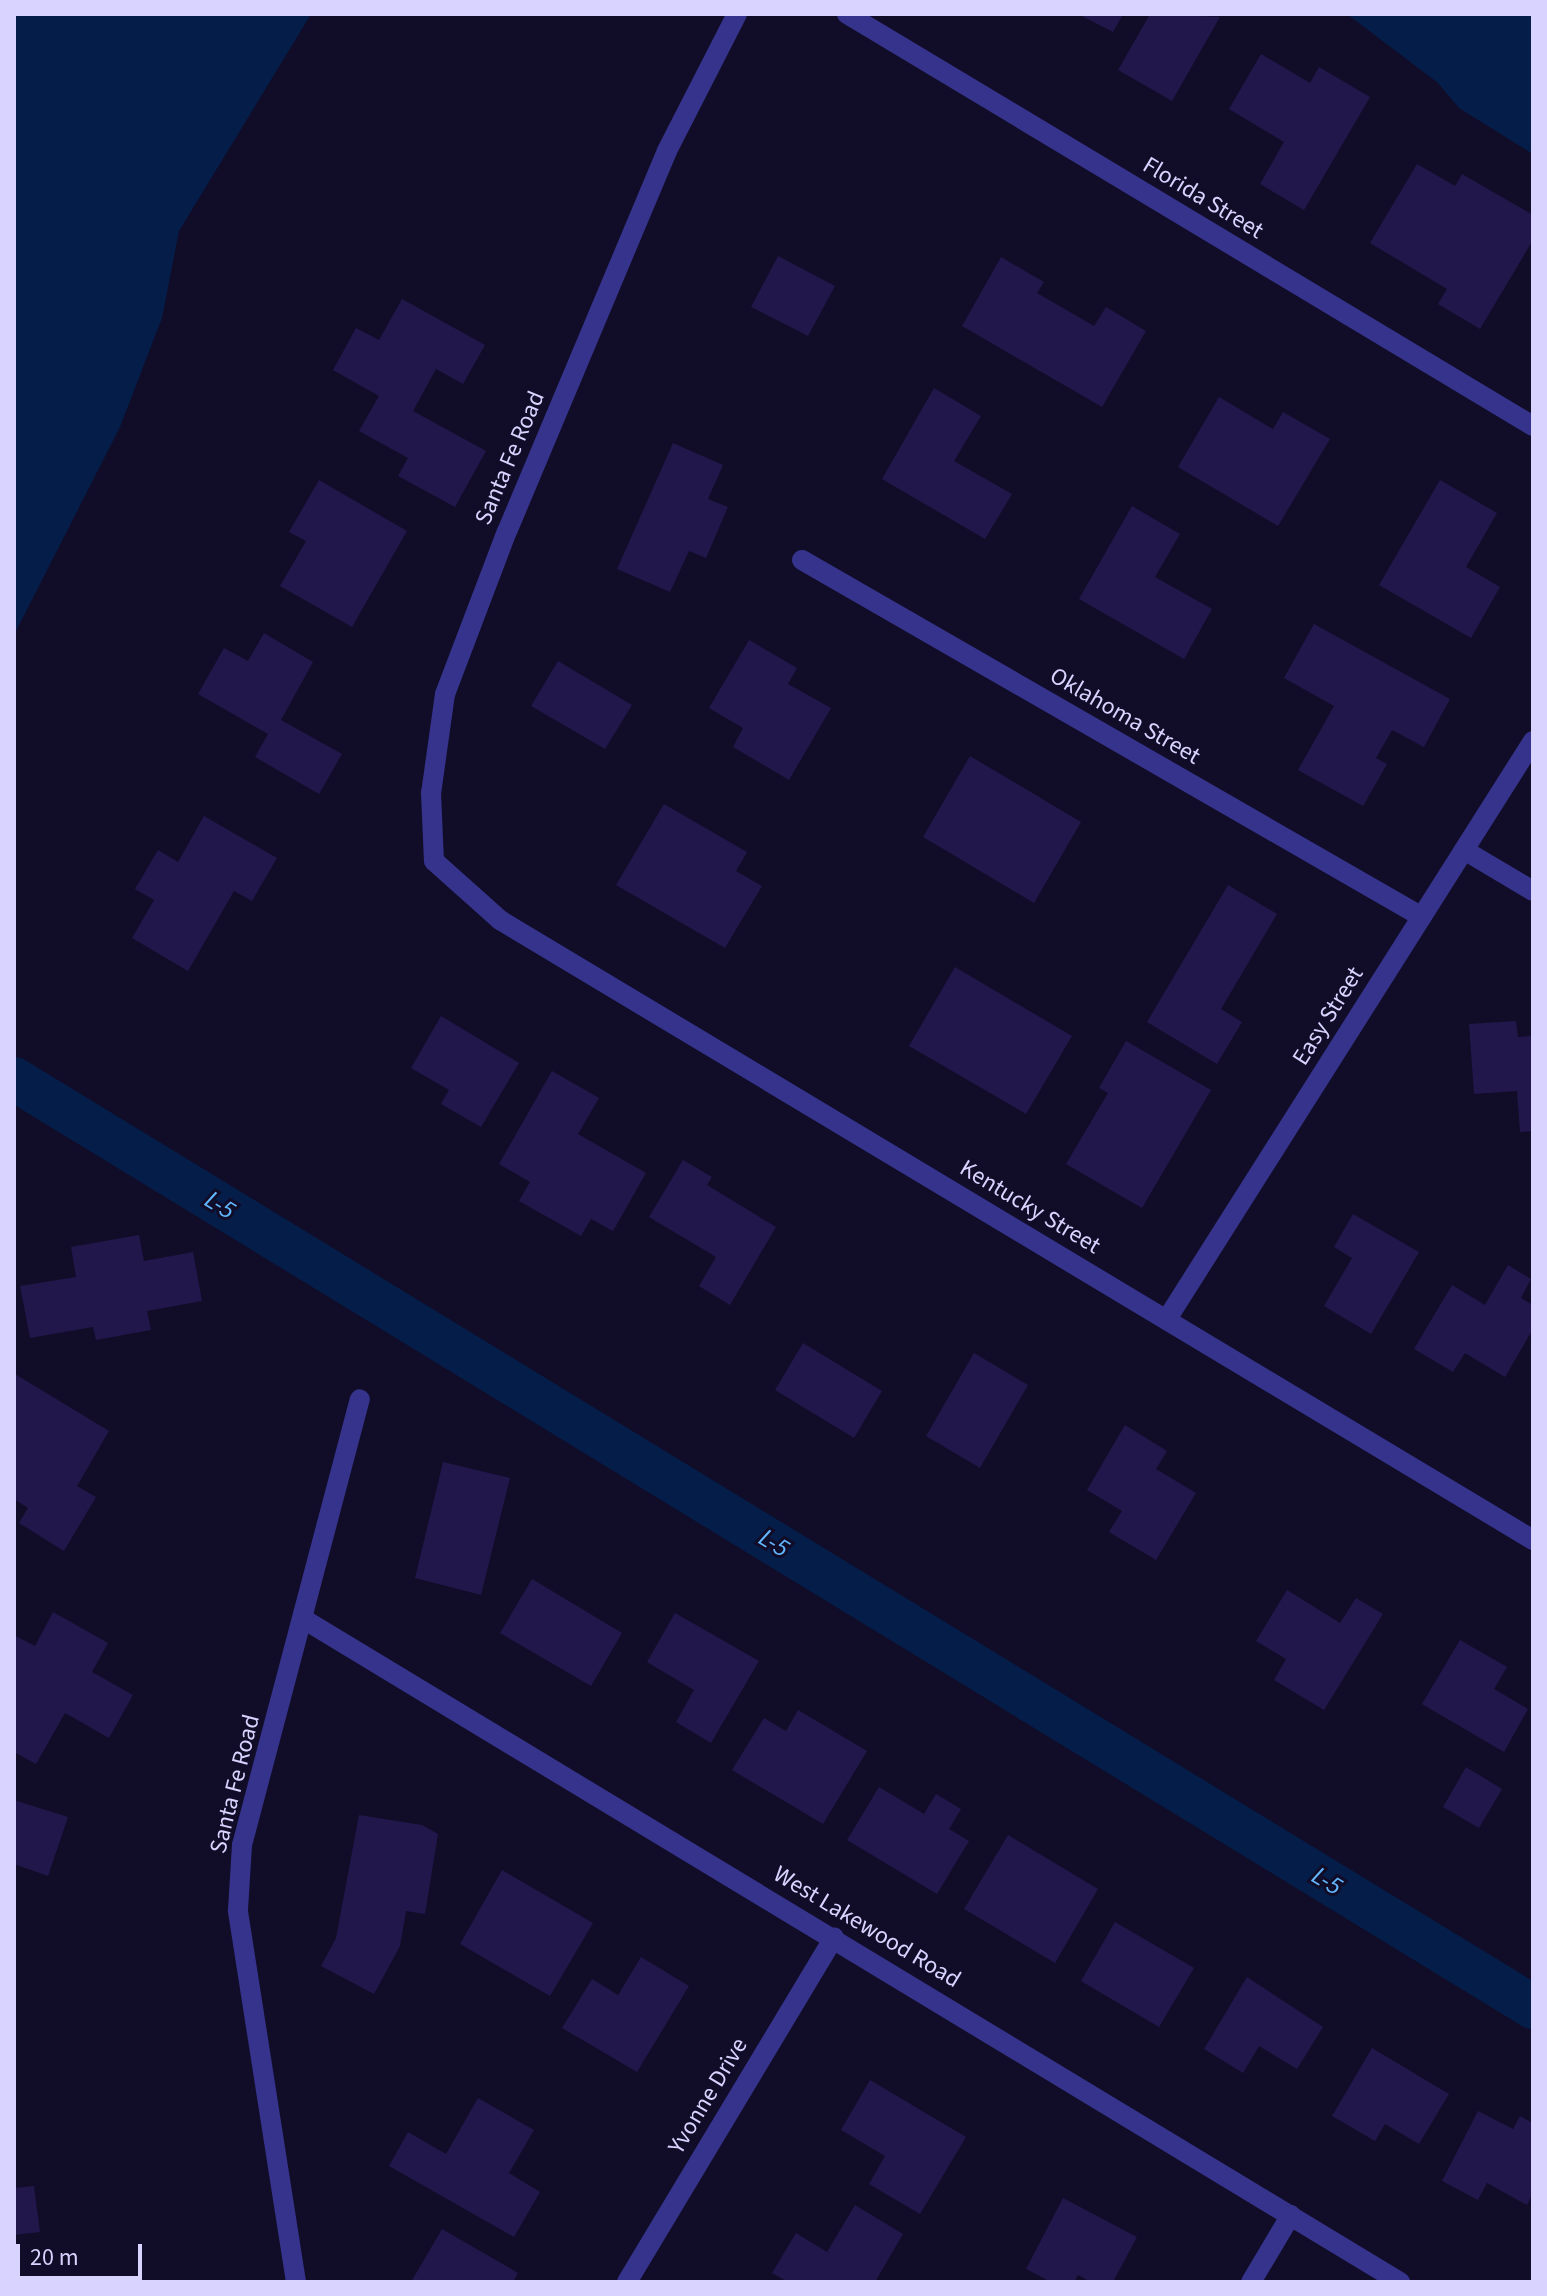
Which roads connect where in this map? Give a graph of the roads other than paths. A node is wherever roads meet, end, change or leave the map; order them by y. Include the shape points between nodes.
1 (737, 14) edge
2 (847, 14) edge
3 (1533, 426) edge
4 (802, 560) dead end
5 (1533, 741) edge
6 (1464, 850) junction
7 (1533, 891) edge
8 (1422, 917) junction
9 (500, 920) joint
10 (1167, 1319) junction
11 (360, 1399) dead end
12 (1533, 1540) edge
13 (305, 1620) junction
14 (834, 1937) junction
15 (1291, 2215) junction
16 (296, 2282) edge
17 (627, 2282) edge
18 (1251, 2282) edge
19 (1400, 2282) edge

1 - 9 street, Santa Fe Road via 667,151 507,531 445,694 431,793 434,861
2 - 3 street, Florida Street
4 - 8 street, Oklahoma Street
5 - 6 street, Easy Street
6 - 7 street
6 - 8 street, Easy Street
8 - 10 street, Easy Street
9 - 10 street, Kentucky Street
10 - 12 street, Kentucky Street
11 - 13 street, Santa Fe Road
13 - 14 street, West Lakewood Road
13 - 16 street, Santa Fe Road via 242,1845 238,1910
14 - 15 street, West Lakewood Road
14 - 17 street, Yvonne Drive
15 - 18 street
15 - 19 street, West Lakewood Road

